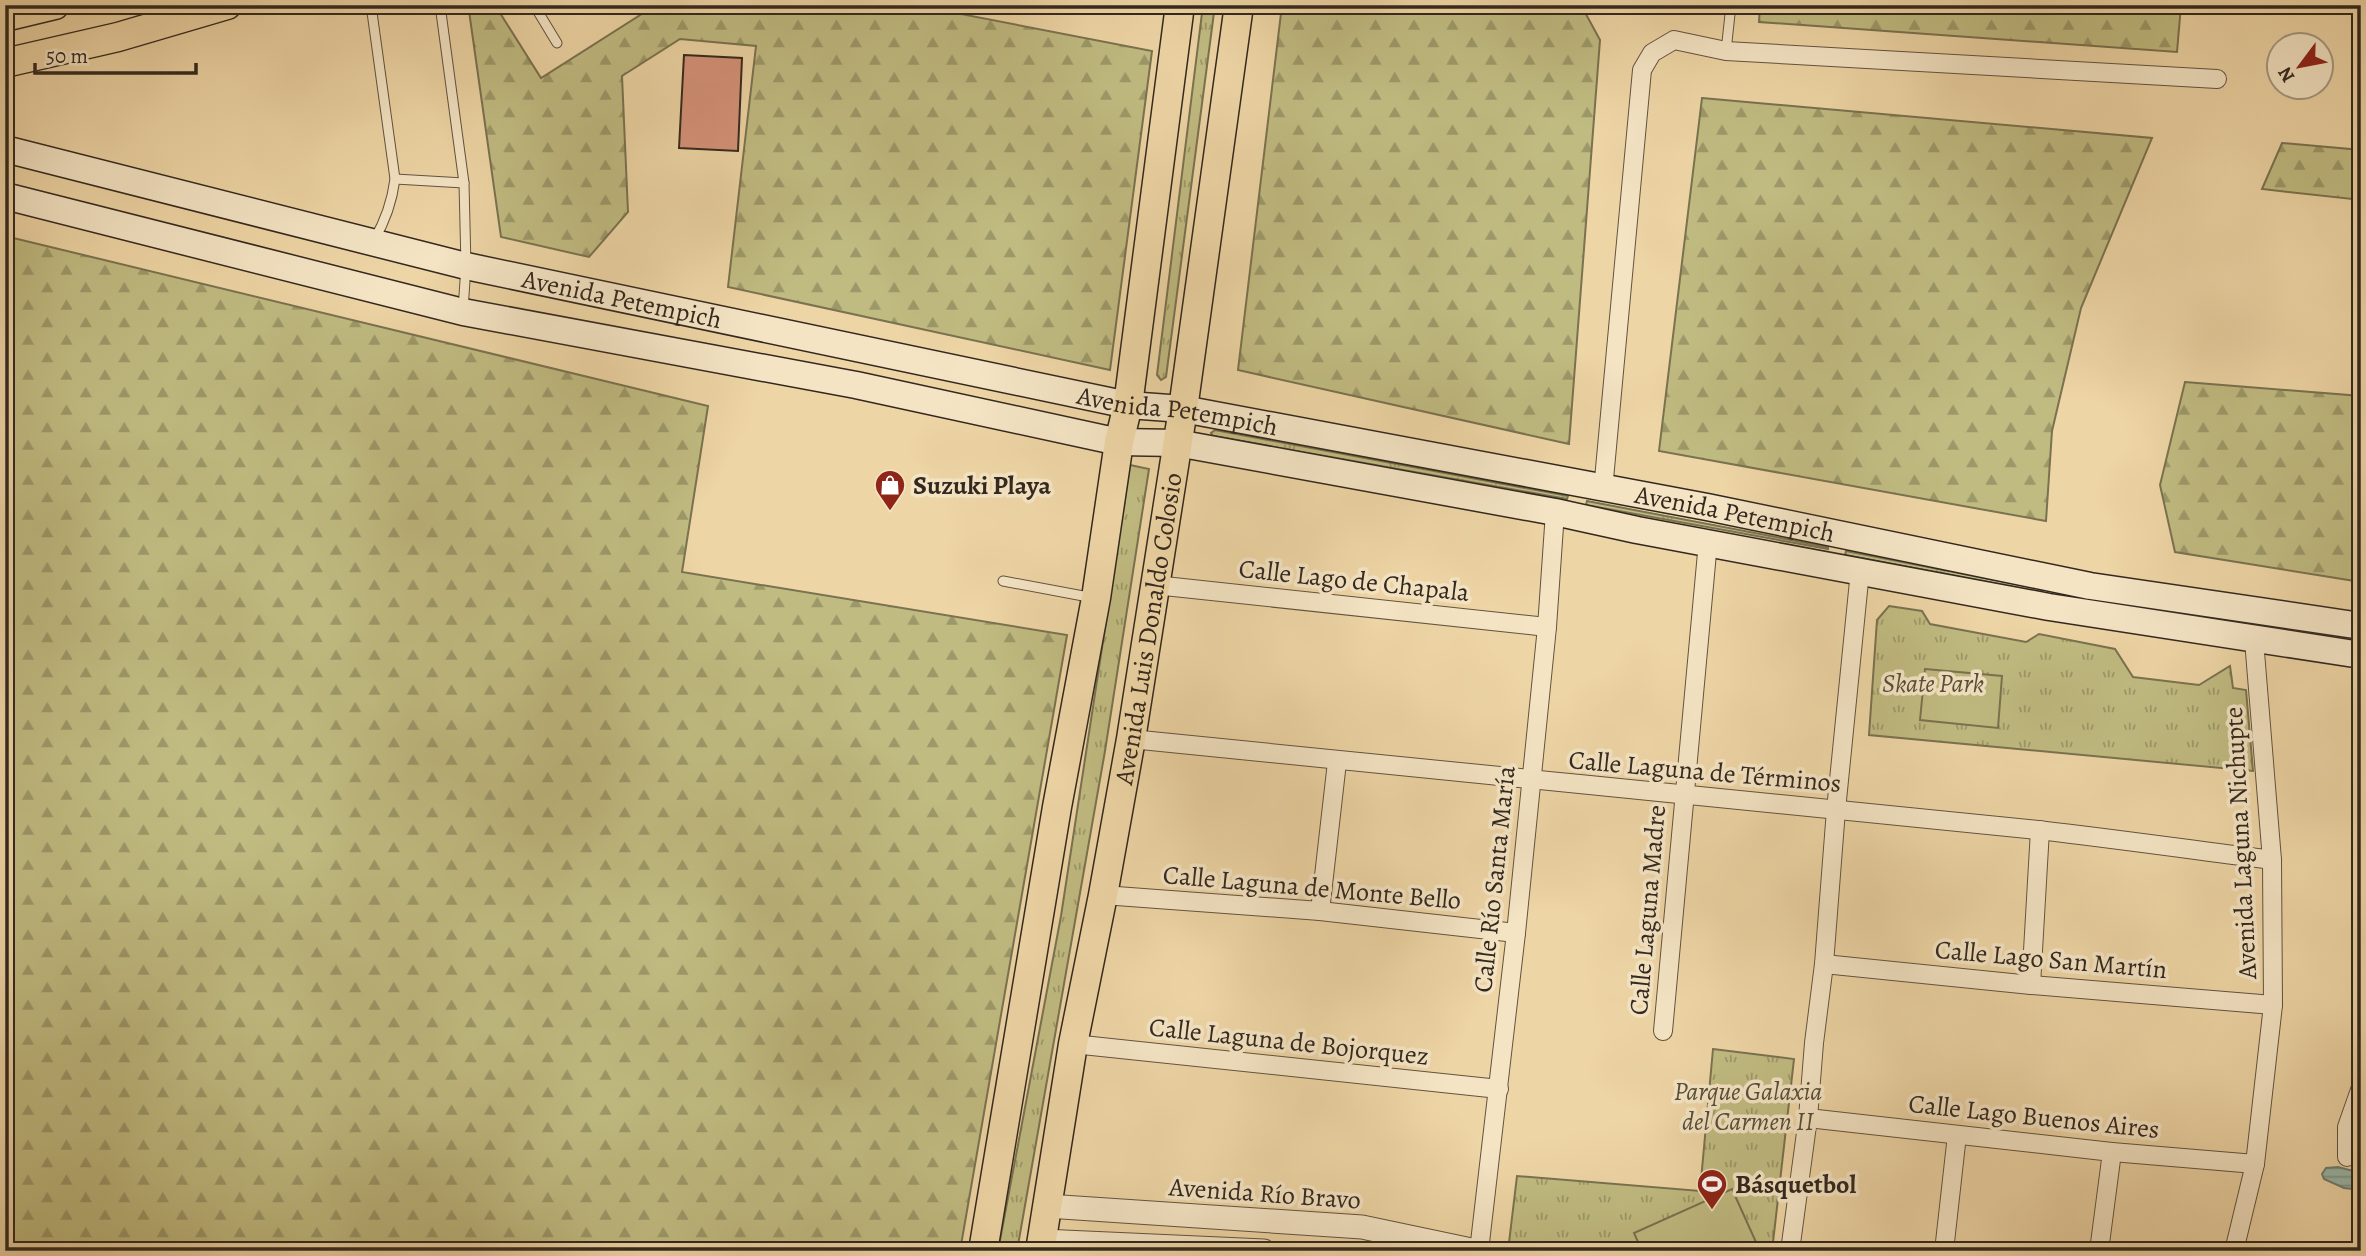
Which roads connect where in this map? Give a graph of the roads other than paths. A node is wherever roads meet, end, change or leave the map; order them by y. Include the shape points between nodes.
1 (227, 5) edge
2 (371, 5) edge
3 (440, 5) edge
4 (534, 5) edge
5 (1180, 5) edge
6 (1238, 5) edge
7 (1731, 5) edge
8 (48, 6) edge
9 (5, 17) edge
10 (557, 43) dead end
11 (1726, 51) junction
12 (5, 63) edge
13 (2217, 79) dead end
14 (5, 149) edge
15 (395, 179) junction
16 (464, 183) junction
17 (5, 196) edge
18 (373, 241) junction
19 (466, 266) junction
20 (463, 312) junction
21 (1128, 405) junction
22 (1183, 409) junction
23 (1119, 442) junction
24 (1177, 443) junction
25 (1603, 490) junction
26 (1555, 512) junction
27 (1707, 542) junction
28 (1860, 571) junction
29 (1003, 581) dead end
30 (1155, 585) junction
31 (1096, 598) junction
32 (2361, 625) edge
33 (1547, 627) junction
34 (2254, 640) junction
35 (2361, 655) edge
36 (1131, 739) junction
37 (1337, 762) junction
38 (1530, 781) junction
39 (1683, 794) junction
40 (1836, 810) junction
41 (2040, 830) junction
42 (2273, 860) junction
43 (1103, 895) junction
44 (1320, 911) junction
45 (1516, 933) junction
46 (1824, 964) junction
47 (2031, 985) junction
48 (2273, 1005) junction
49 (1663, 1031) dead end
50 (1073, 1044) junction
51 (2361, 1087) edge
52 (1499, 1089) junction
53 (1808, 1118) junction
54 (1957, 1135) junction
55 (2112, 1152) junction
56 (2347, 1157) dead end
57 (2255, 1164) junction
58 (1048, 1206) junction
59 (1041, 1246) edge
60 (983, 1251) edge
61 (1264, 1251) edge
62 (1478, 1251) edge
63 (1790, 1251) edge
64 (1944, 1251) edge
65 (2099, 1251) edge
66 (2234, 1251) edge

1 - 12 main road
2 - 15 lane
3 - 16 lane
4 - 10 lane
5 - 21 main road
6 - 22 main road, Avenida Luis Donaldo Colosio
7 - 11 lane
8 - 9 main road
11 - 13 street
11 - 25 street via 1674,40 1652,53 1642,70
14 - 18 main road, Avenida Petempich
15 - 16 lane
15 - 18 lane via 393,199
16 - 19 lane
17 - 20 main road, Avenida Petempich
18 - 19 main road, Avenida Petempich
19 - 20 lane
19 - 21 main road, Avenida Petempich
20 - 23 main road, Avenida Petempich via 856,385
21 - 22 main road, Avenida Petempich
21 - 23 main road
22 - 24 main road, Avenida Luis Donaldo Colosio
22 - 25 main road, Avenida Petempich
23 - 24 main road, Avenida Petempich
23 - 31 main road
24 - 26 main road, Avenida Petempich
24 - 30 main road, Avenida Luis Donaldo Colosio
25 - 32 main road, Avenida Petempich via 2090,586
26 - 27 main road, Avenida Petempich
26 - 33 street, Calle Río Santa María
27 - 28 main road, Avenida Petempich
27 - 39 street, Calle Laguna Madre
28 - 34 main road, Avenida Petempich
28 - 40 street
29 - 31 lane
30 - 33 street, Calle Lago de Chapala
30 - 36 main road, Avenida Luis Donaldo Colosio
31 - 60 main road
33 - 38 street, Calle Río Santa María
34 - 35 main road, Avenida Petempich
34 - 42 street, Avenida Laguna Nichupte
36 - 37 street, Calle Laguna de Términos
36 - 43 main road, Avenida Luis Donaldo Colosio
37 - 38 street, Calle Laguna de Términos
37 - 44 street
38 - 39 street, Calle Laguna de Términos
38 - 45 street, Calle Río Santa María
39 - 40 street, Calle Laguna de Términos
39 - 49 street, Calle Laguna Madre
40 - 41 street, Calle Laguna de Términos
40 - 46 street
41 - 42 street, Calle Laguna de Términos
41 - 47 street
42 - 48 street, Avenida Laguna Nichupte
43 - 44 street, Calle Laguna de Monte Bello
43 - 50 main road, Avenida Luis Donaldo Colosio
44 - 45 street, Calle Laguna de Monte Bello
45 - 52 street, Calle Río Santa María
46 - 47 street, Calle Lago San Martín
46 - 53 street
47 - 48 street, Calle Lago San Martín
48 - 57 street, Avenida Laguna Nichupte
50 - 52 street, Calle Laguna de Bojorquez
50 - 58 main road, Avenida Luis Donaldo Colosio
51 - 56 street via 2347,1127
52 - 62 street, Calle Río Santa María
53 - 54 street, Calle Lago Buenos Aires
53 - 63 street
54 - 55 street, Calle Lago Buenos Aires
54 - 64 street
55 - 57 street, Calle Lago Buenos Aires
55 - 65 street
57 - 66 street, Avenida Laguna Nichupte
58 - 59 main road, Avenida Luis Donaldo Colosio
58 - 62 street, Avenida Río Bravo via 1363,1227
59 - 61 street

